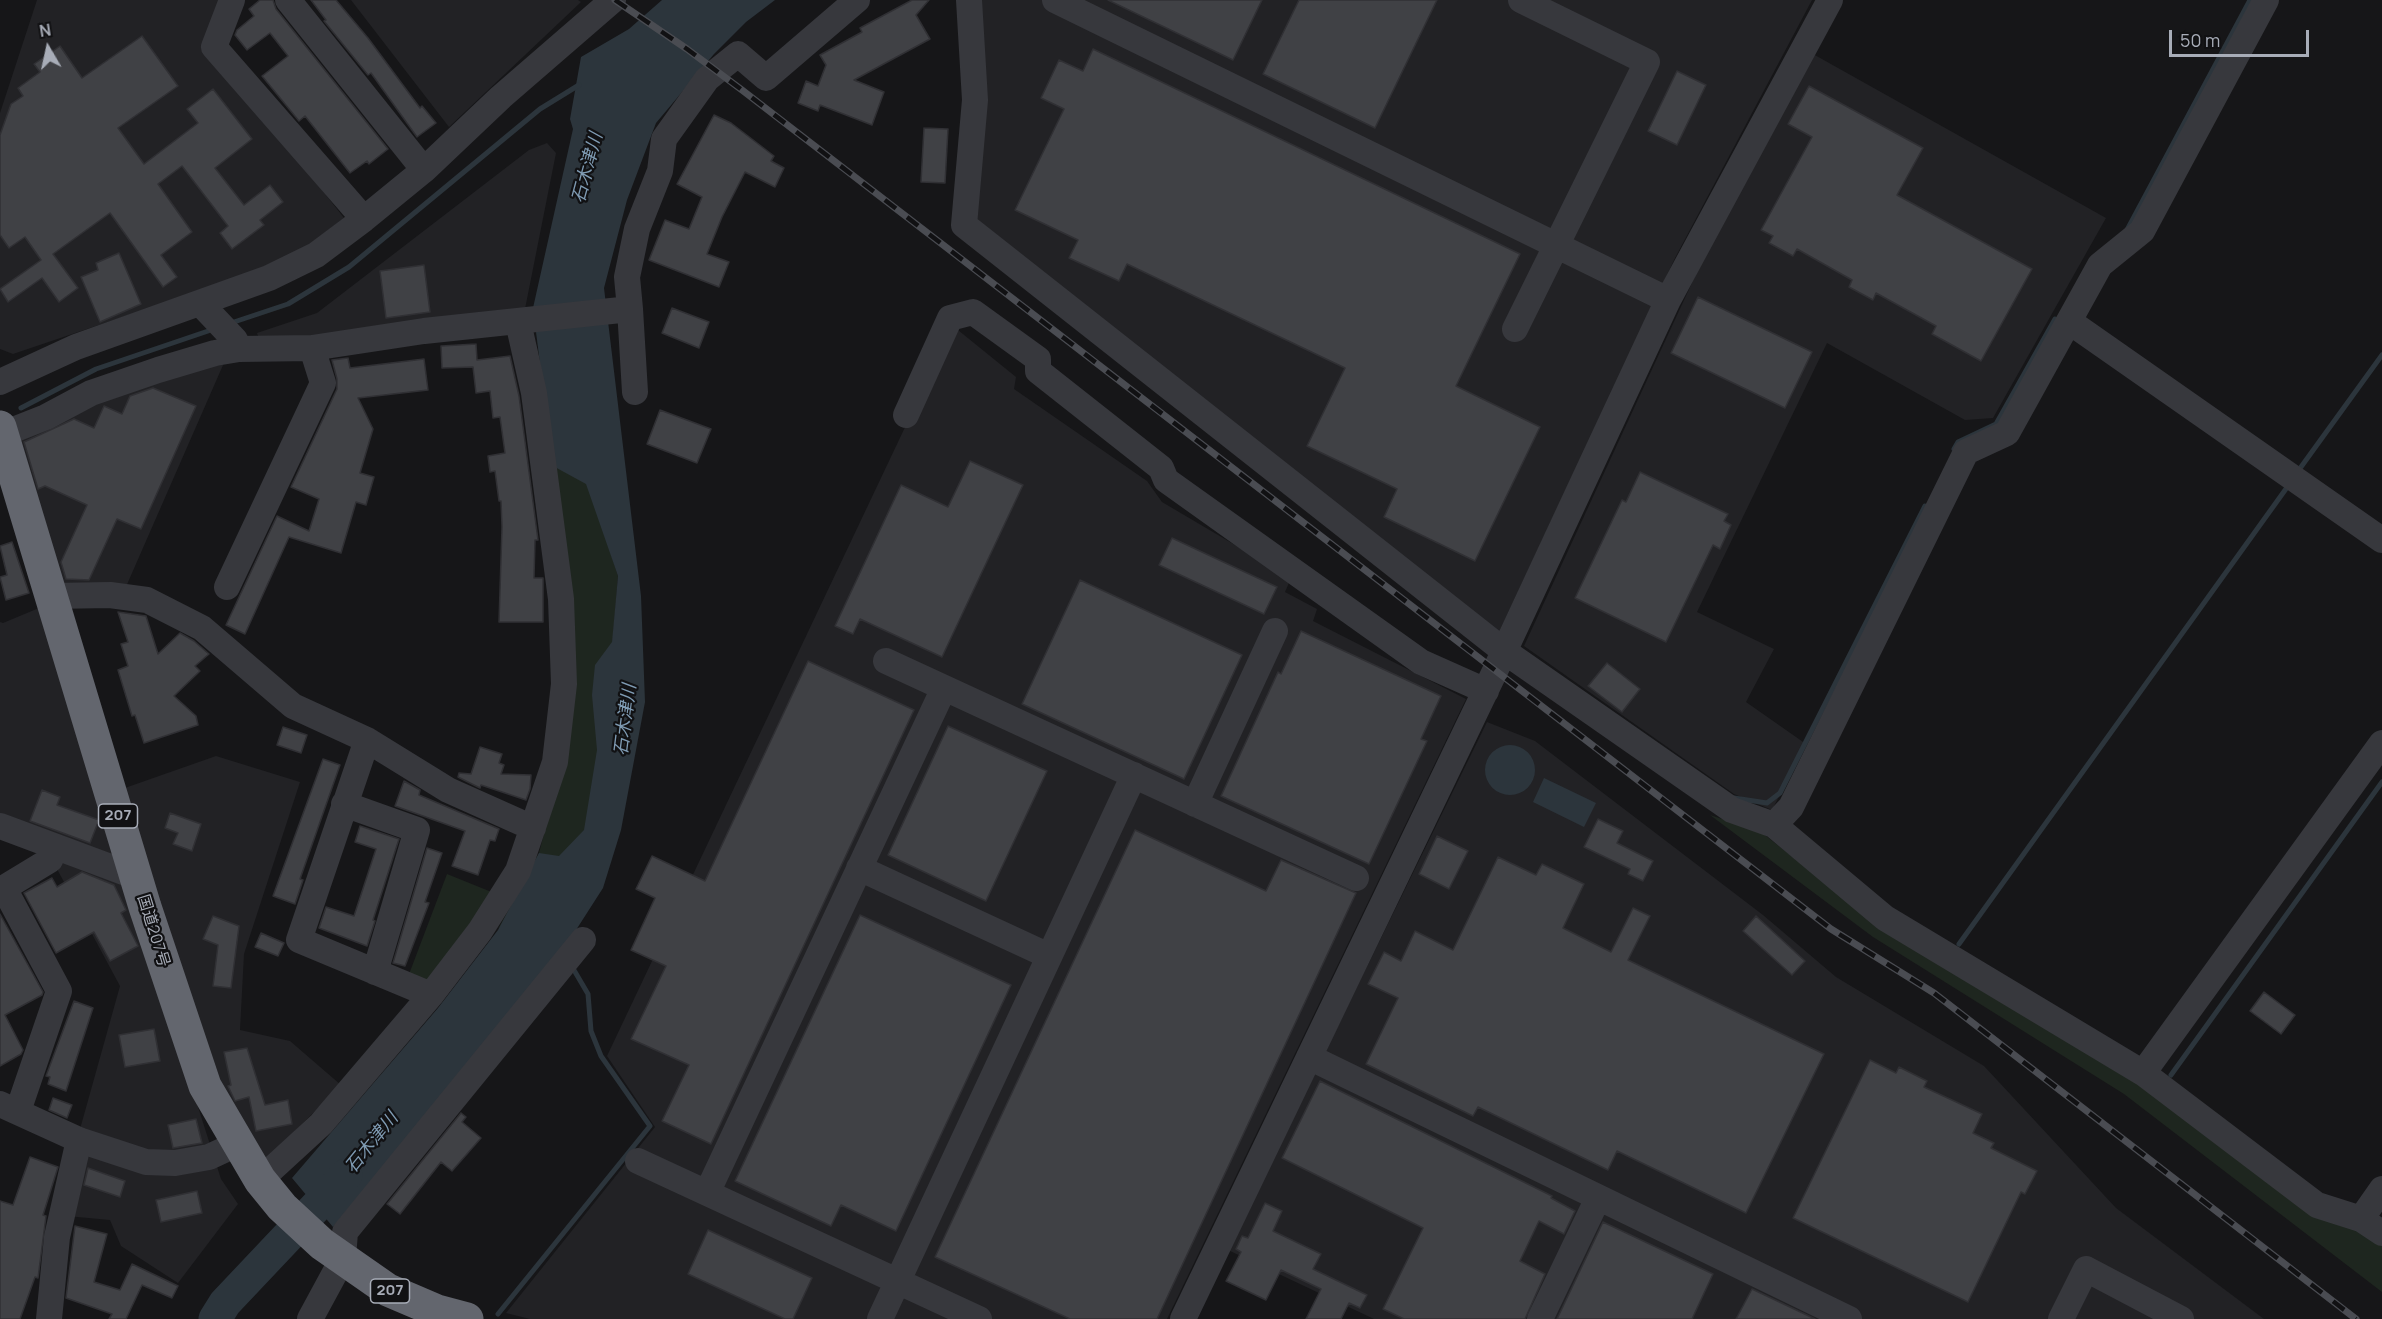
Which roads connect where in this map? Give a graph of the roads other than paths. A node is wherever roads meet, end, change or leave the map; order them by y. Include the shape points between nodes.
1 (232, 0) edge
2 (288, 0) edge
3 (613, 0) edge
4 (857, 0) edge
5 (969, 0) edge
6 (1521, 0) edge
7 (1830, 0) edge
8 (2266, 0) edge
9 (1067, 3) edge
10 (424, 170) junction
11 (364, 219) junction
12 (1556, 245) junction
13 (1668, 300) junction
14 (204, 307) junction
15 (621, 309) junction
16 (522, 322) junction
17 (2070, 322) junction
18 (1515, 329) dead end
19 (237, 345) junction
20 (312, 348) junction
21 (0, 382) edge
22 (635, 392) dead end
23 (906, 416) dead end
24 (1, 430) edge
25 (2382, 540) edge
26 (227, 587) dead end
27 (52, 596) junction
28 (1275, 631) dead end
29 (1504, 651) junction
30 (886, 661) dead end
31 (944, 688) junction
32 (1486, 691) junction
33 (367, 740) junction
34 (2382, 743) edge
35 (1134, 775) junction
36 (344, 804) junction
37 (1195, 804) junction
38 (1774, 825) junction
39 (0, 826) edge
40 (533, 828) junction
41 (55, 847) junction
42 (859, 868) junction
43 (136, 877) junction
44 (1356, 878) dead end
45 (583, 940) dead end
46 (1049, 956) junction
47 (375, 972) junction
48 (431, 995) junction
49 (1309, 1057) junction
50 (2143, 1074) junction
51 (9, 1107) edge
52 (79, 1140) junction
53 (237, 1144) junction
54 (638, 1161) dead end
55 (264, 1186) junction
56 (2382, 1189) edge
57 (707, 1193) junction
58 (1598, 1198) junction
59 (2361, 1219) junction
60 (2382, 1233) edge
61 (333, 1251) junction
62 (897, 1281) junction
63 (446, 1316) edge
64 (49, 1319) edge
65 (310, 1319) edge
66 (880, 1319) edge
67 (979, 1319) edge
68 (1183, 1319) edge
69 (1540, 1319) edge
70 (1849, 1319) edge
71 (2061, 1319) edge
72 (2181, 1319) edge

1 - 11 street via 214,47
2 - 10 street
3 - 10 street
4 - 15 street via 766,78 738,54 707,79 664,139 660,171 637,229
5 - 29 street via 975,100 964,225
6 - 12 street via 1647,62
7 - 13 street
8 - 17 street via 2142,231 2100,265
9 - 12 street
10 - 11 street
11 - 14 street via 316,255
12 - 13 street
12 - 18 street
13 - 29 street
14 - 19 street
14 - 21 street via 76,348
15 - 16 street
15 - 22 street
16 - 20 street via 424,331
16 - 40 street via 561,598 563,674 555,762
17 - 25 street
17 - 38 street via 2007,433 1966,452 1791,807
19 - 20 street
19 - 24 street via 91,393 46,417
20 - 26 street via 323,383
23 - 32 street via 950,318 973,312 1038,359 1038,371 1161,468 1167,480 1421,662
24 - 27 highway, 国道207号 / 207
27 - 33 street via 110,595 147,600 202,628 293,706
27 - 43 highway, 国道207号 / 207
28 - 37 street
29 - 32 street
29 - 38 street via 1732,810
30 - 31 street
31 - 35 street
31 - 42 street
32 - 49 street
33 - 36 street
33 - 40 street via 448,790
34 - 50 street
35 - 37 street
35 - 46 street
36 - 47 street via 417,831
36 - 47 street via 299,940
37 - 44 street
38 - 50 street via 1885,918
39 - 41 street
40 - 48 street via 518,871 480,931
41 - 43 street
41 - 51 street via 50,860 4,888 59,991
42 - 46 street
42 - 57 street
43 - 53 highway, 国道207号 / 207 via 205,1086
45 - 61 street
46 - 62 street
47 - 48 street
48 - 55 street
49 - 58 street
49 - 68 street
50 - 59 street via 2317,1205
51 - 52 street
52 - 53 street via 146,1162 175,1163 209,1156
52 - 64 street via 57,1237
53 - 55 highway, 国道207号 / 207
54 - 57 street
55 - 61 highway, 国道207号 / 207 via 282,1208
56 - 59 street
57 - 62 street
58 - 69 street
58 - 70 street
59 - 60 street
61 - 63 highway, 国道207号 / 207 via 388,1290
61 - 65 street
62 - 66 street
62 - 67 street
71 - 72 street via 2086,1269

